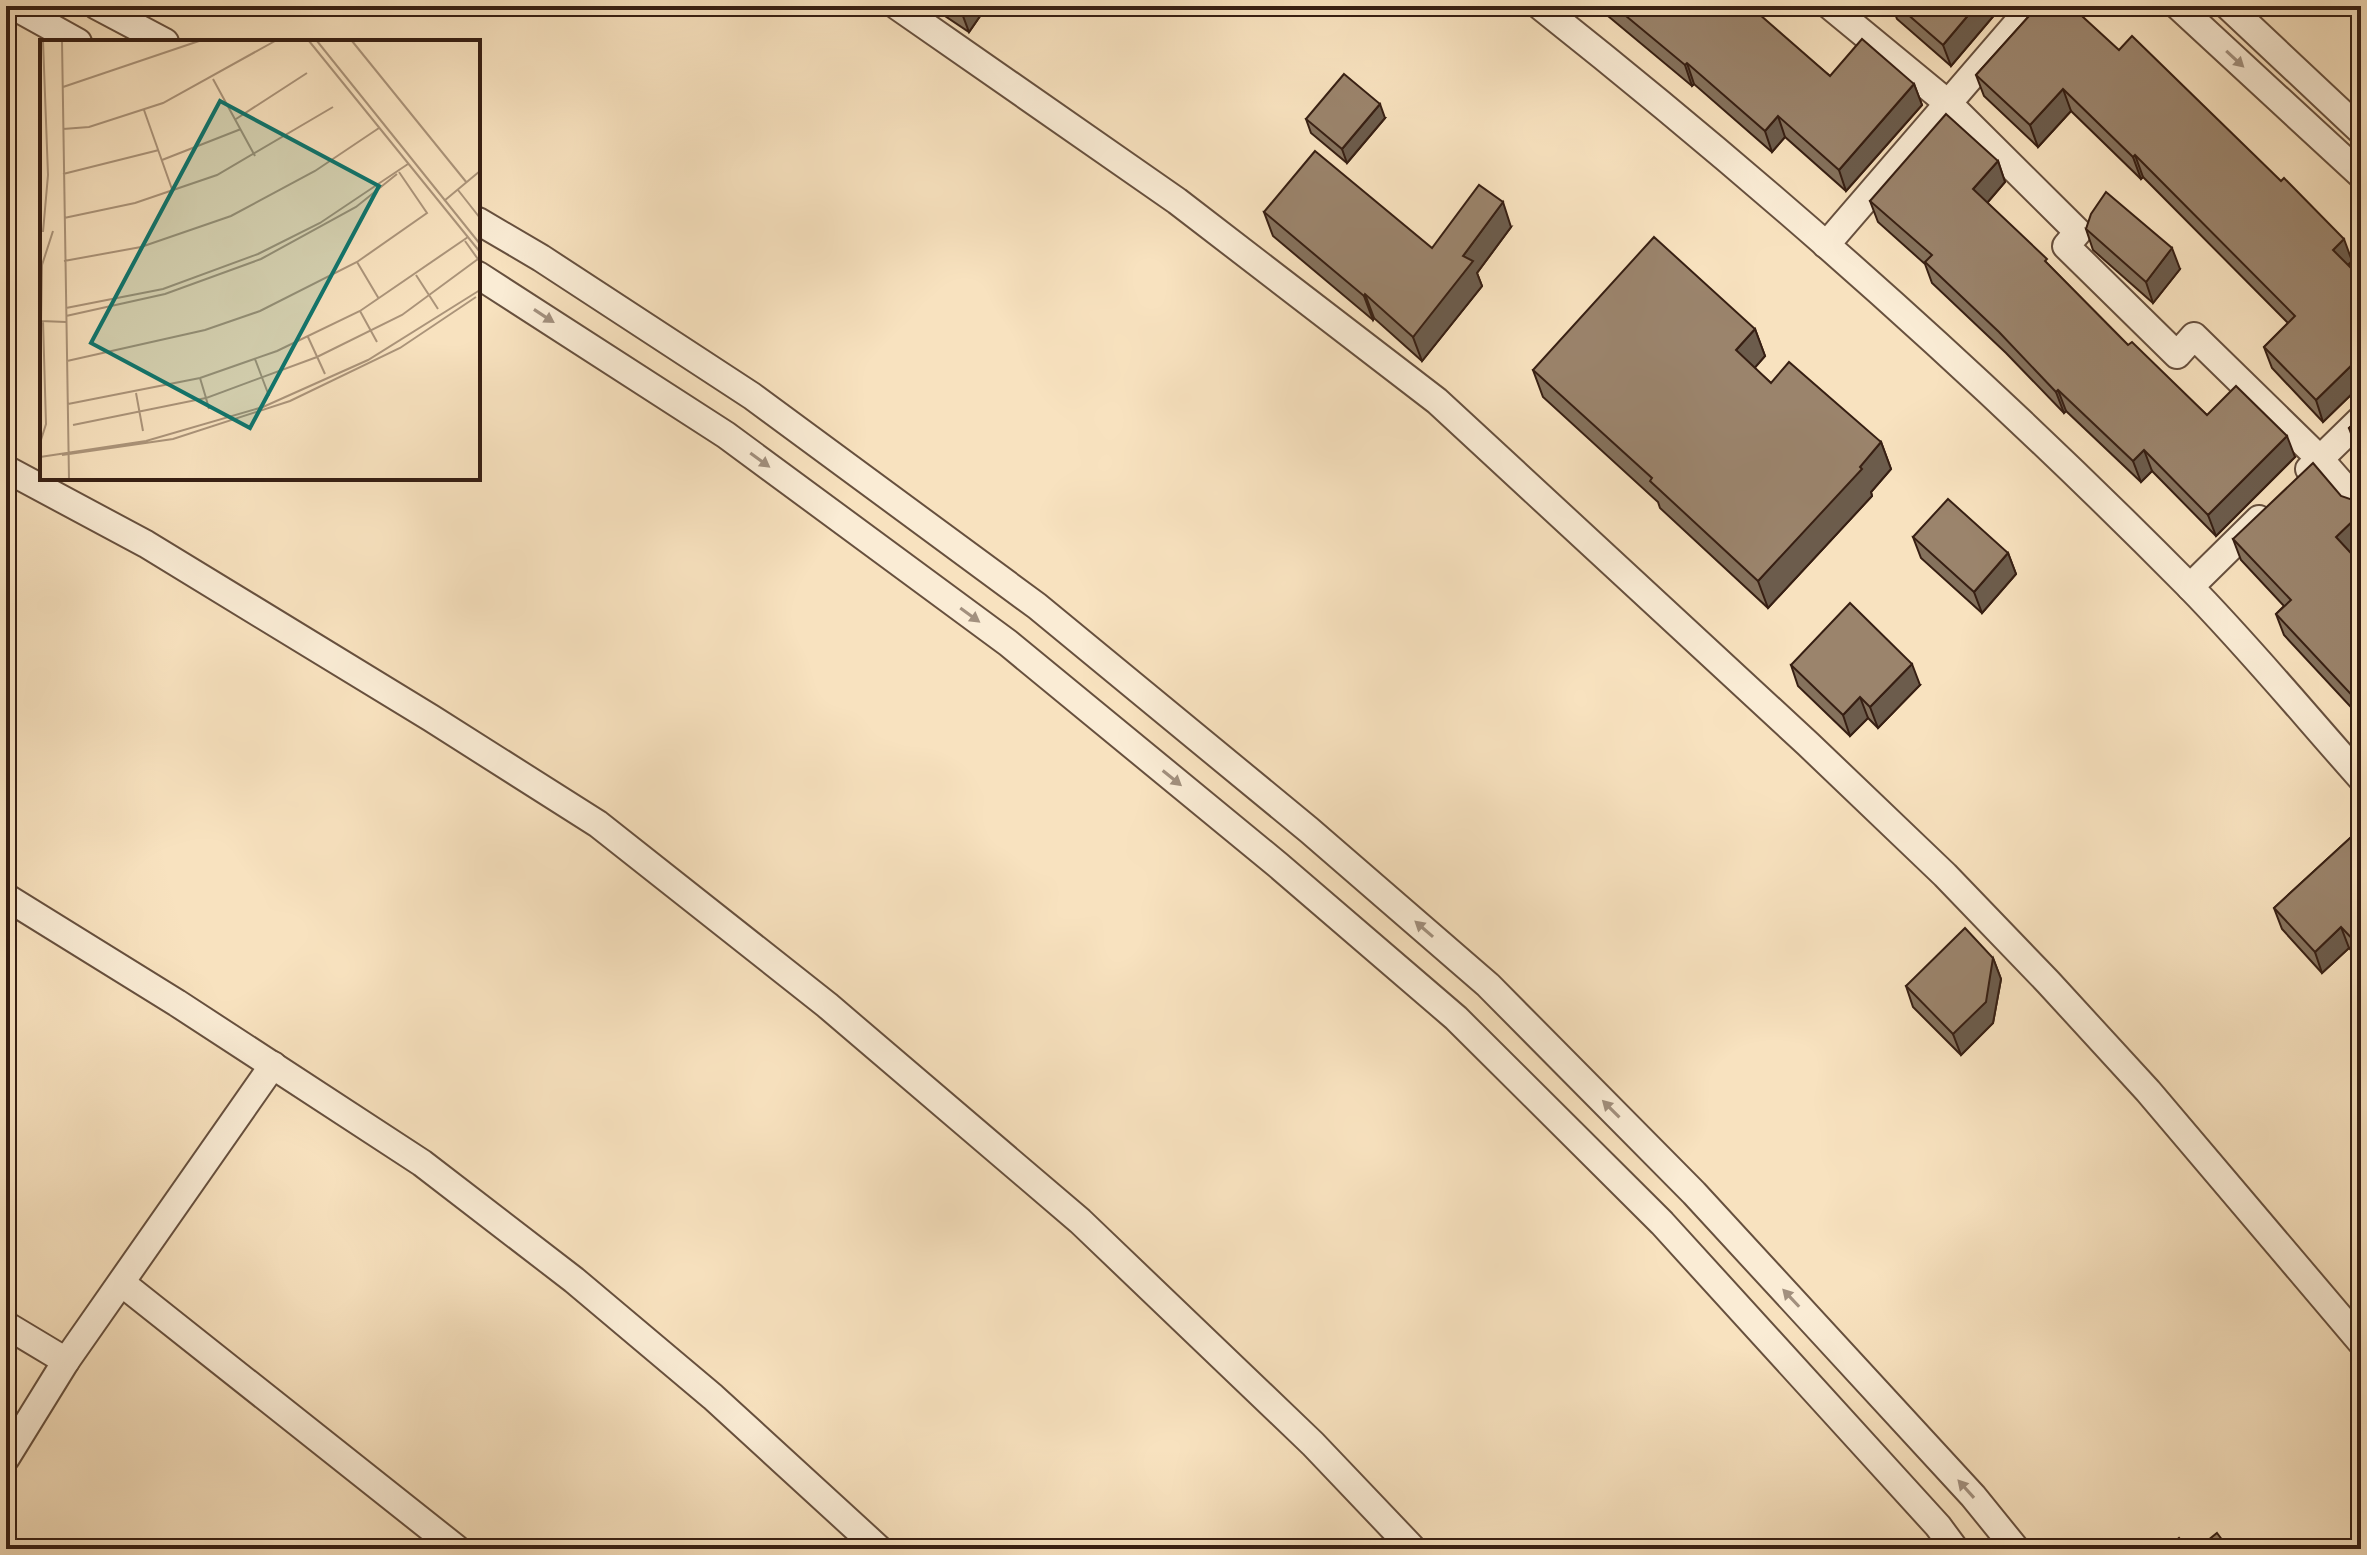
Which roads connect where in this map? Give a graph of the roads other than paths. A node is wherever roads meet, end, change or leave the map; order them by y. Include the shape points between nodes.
1 (13, 6) edge
2 (97, 6) edge
3 (897, 6) edge
4 (1540, 6) edge
5 (1830, 6) edge
6 (2032, 6) edge
7 (2178, 6) edge
8 (2228, 6) edge
9 (74, 40) edge
10 (161, 40) edge
11 (1949, 104) junction
12 (2361, 131) edge
13 (2361, 175) edge
14 (480, 222) edge
15 (1826, 245) junction
16 (480, 276) edge
17 (2361, 419) edge
18 (2320, 459) junction
19 (6, 469) edge
20 (2361, 506) edge
21 (2190, 587) junction
22 (2361, 778) edge
23 (6, 897) edge
24 (273, 1065) junction
25 (123, 1284) junction
26 (6, 1325) edge
27 (2361, 1342) edge
28 (66, 1361) junction
29 (6, 1458) edge
30 (457, 1549) edge
31 (879, 1549) edge
32 (1413, 1549) edge
33 (1955, 1549) edge
34 (2016, 1549) edge

1 - 9 street
2 - 10 street
3 - 27 street via 1177,201 1437,401 1945,875 2148,1091
4 - 15 street via 1669,108
5 - 11 street
6 - 11 street
7 -> 13 street
8 - 12 street
11 - 15 street
11 - 18 street via 2078,232 2066,246 2177,355 2194,336
34 -> 14 street via 1673,1171 1488,985 1309,830 1037,606 752,396
15 - 21 street via 1998,400
16 -> 33 street via 726,435 1008,643 1456,1018 1662,1223
17 - 18 street
18 - 20 street
18 - 21 street
19 - 32 street via 146,544 598,824 827,1005 1080,1221 1313,1444
21 - 22 street
23 - 24 street
24 - 25 street
24 - 31 street via 422,1163 574,1280 713,1397
25 - 28 street
25 - 30 street
26 - 28 street
28 - 29 street

